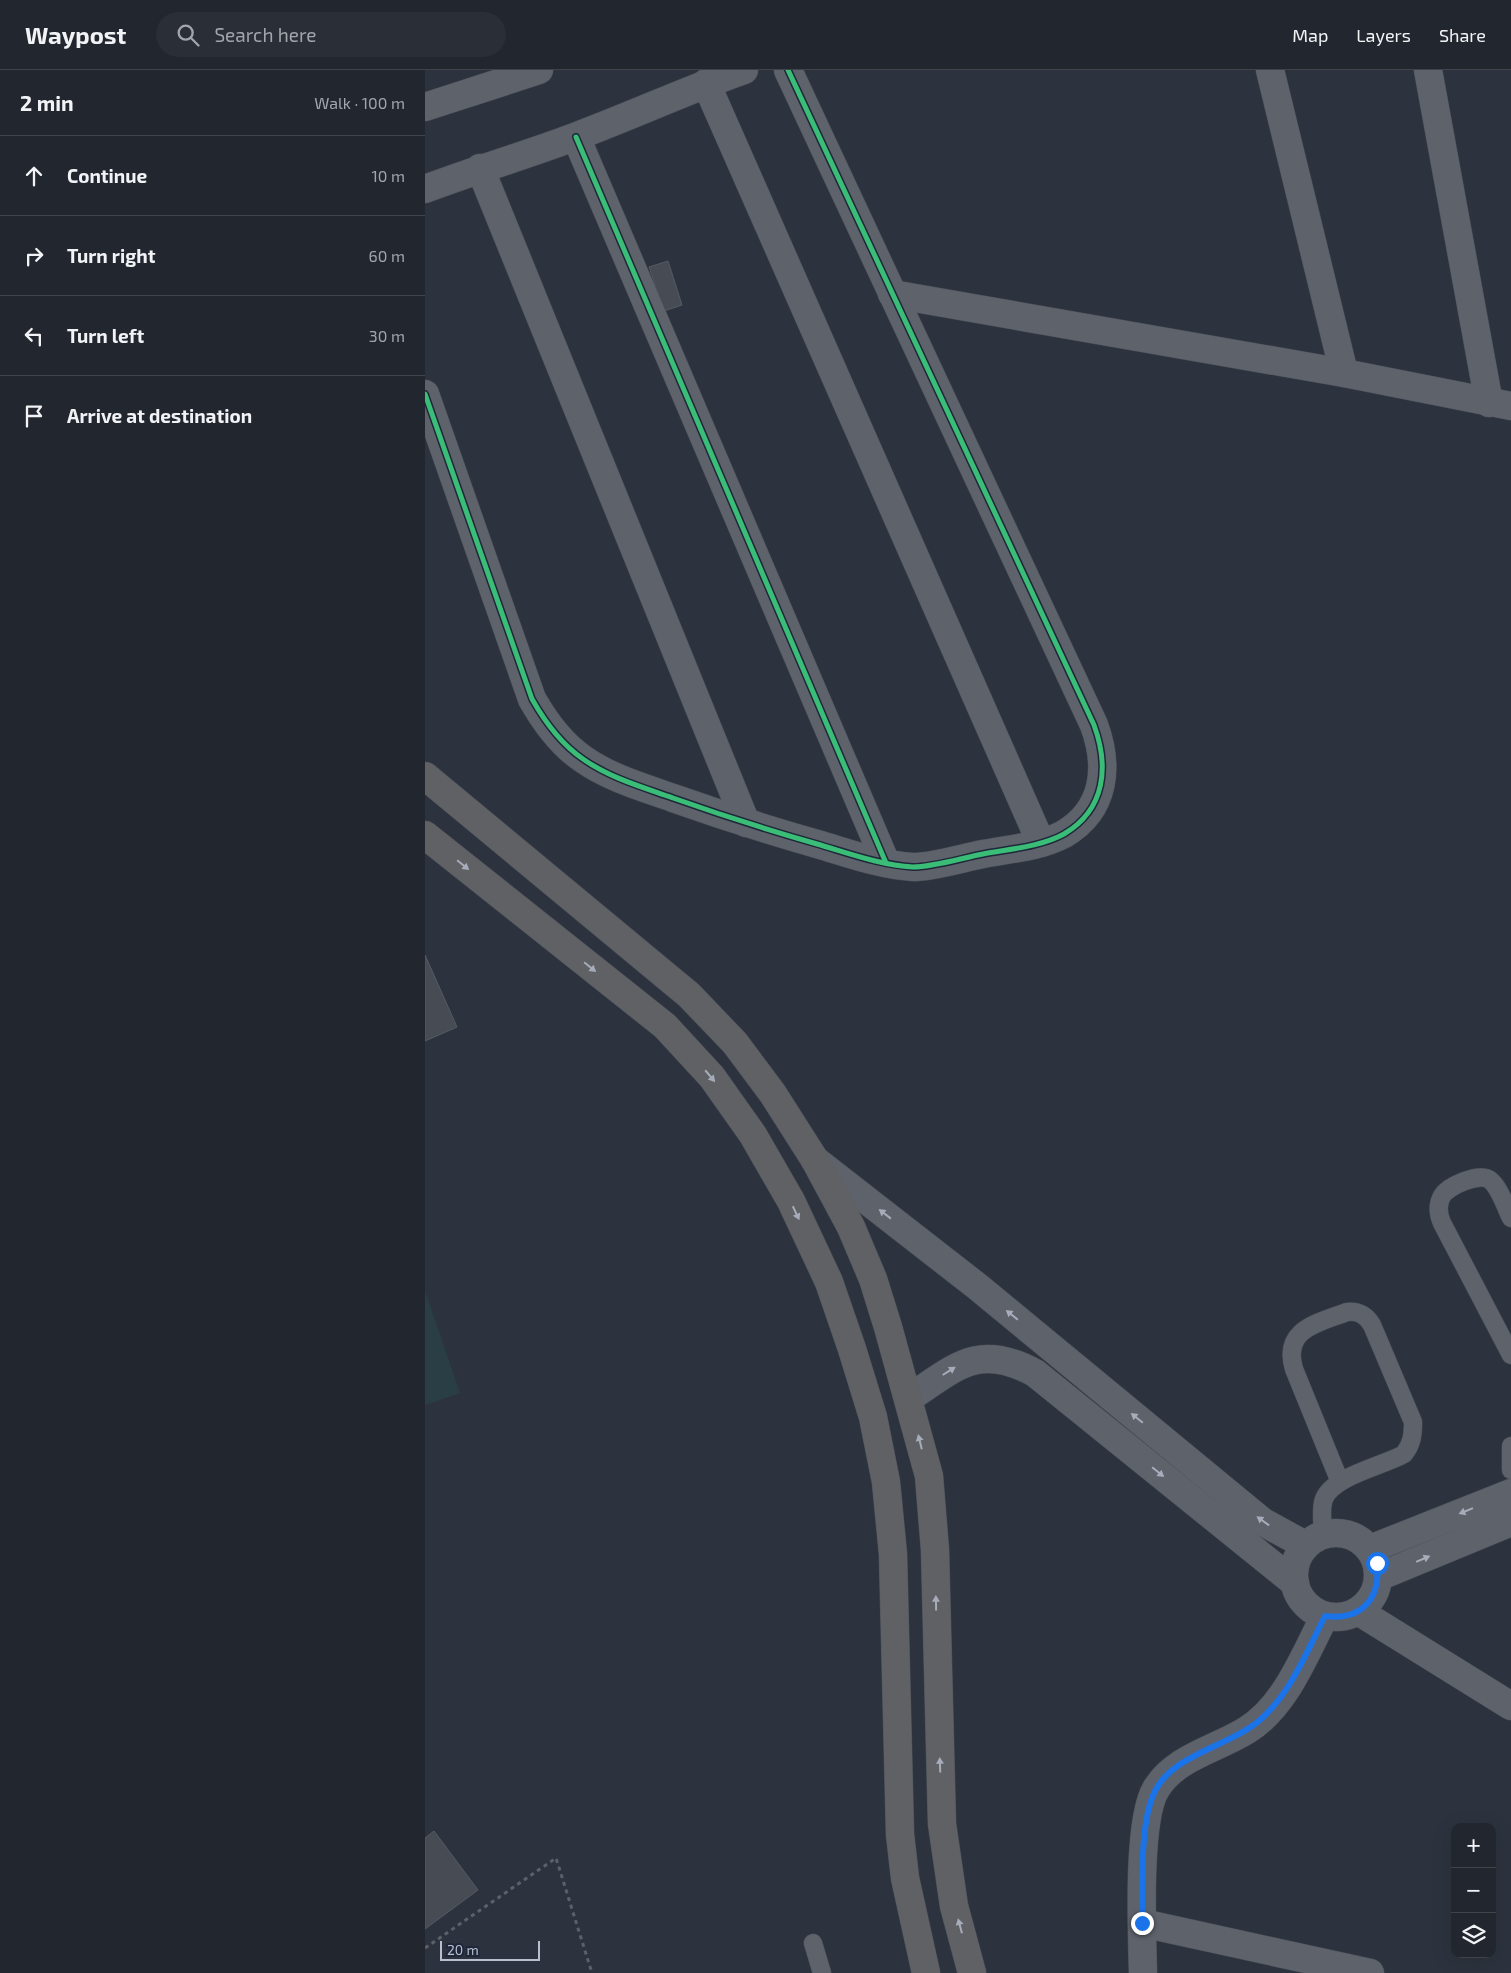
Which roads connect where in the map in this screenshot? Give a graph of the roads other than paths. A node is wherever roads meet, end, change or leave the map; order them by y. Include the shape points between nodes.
1 (539, 70) edge
2 (744, 70) edge
3 (788, 70) edge
4 (1270, 70) edge
5 (1428, 70) edge
6 (706, 83) junction
7 (425, 107) edge
8 (576, 137) junction
9 (481, 168) junction
10 (425, 189) edge
11 (892, 294) junction
12 (1344, 373) junction
13 (425, 394) edge
14 (1500, 405) edge
15 (425, 776) edge
16 (746, 824) junction
17 (425, 835) edge
18 (1041, 843) junction
19 (886, 864) junction
20 (815, 1160) junction
21 (1511, 1218) edge
22 (1511, 1354) edge
23 (909, 1398) junction
24 (1511, 1446) edge
25 (1511, 1470) edge
26 (1340, 1482) junction
27 (1511, 1493) edge
28 (1511, 1522) edge
29 (1314, 1540) junction
30 (1370, 1549) junction
31 (1378, 1577) junction
32 (1295, 1583) junction
33 (1357, 1611) junction
34 (1325, 1616) junction
35 (1511, 1706) edge
36 (1142, 1923) junction
37 (813, 1943) dead end
38 (822, 1973) edge
39 (926, 1973) edge
40 (972, 1973) edge
41 (1143, 1973) edge
42 (1369, 1973) edge

1 - 7 street
2 - 6 street
3 - 11 street
4 - 12 street
5 - 14 street
6 - 8 street
6 - 18 street
8 - 9 street
8 - 19 street
9 - 10 street
9 - 16 street
11 - 12 street
11 - 18 street via 1090,716 1102,748 1103,773 1097,797 1083,818 1064,834
12 - 14 street
13 - 16 street via 523,675 545,721 581,758 603,772
15 - 20 highway via 689,995 735,1043 773,1094
16 - 19 street
17 -> 39 highway via 665,1026 712,1077 753,1135 791,1201 829,1282 873,1417 885,1482 893,1554 900,1834 911,1912
18 - 19 street via 914,867
20 - 23 highway via 851,1226 873,1279
29 -> 20 street via 1263,1522 978,1288
21 - 22 lane via 1495,1186 1480,1176 1447,1190 1441,1197 1442,1222
23 -> 32 street via 955,1368 978,1358 997,1358 1018,1364 1035,1373
40 -> 23 highway via 954,1906 941,1824 935,1550 929,1476
24 - 25 lane
26 - 26 lane via 1404,1454 1411,1446 1413,1434 1413,1422 1372,1325 1362,1314 1354,1311 1304,1329 1291,1347 1294,1369
26 - 29 lane via 1324,1499
27 -> 30 street
31 -> 28 street
29 - 30 street via 1336,1532 1349,1534
29 - 32 street via 1296,1563
30 - 31 street via 1377,1563
31 - 33 street via 1376,1591
32 - 34 street via 1305,1604
33 - 34 street via 1347,1616
33 - 35 street
34 - 36 street via 1288,1686 1262,1718 1247,1730 1182,1764 1155,1790 1145,1825
36 - 41 street
36 - 42 street
37 - 38 lane

